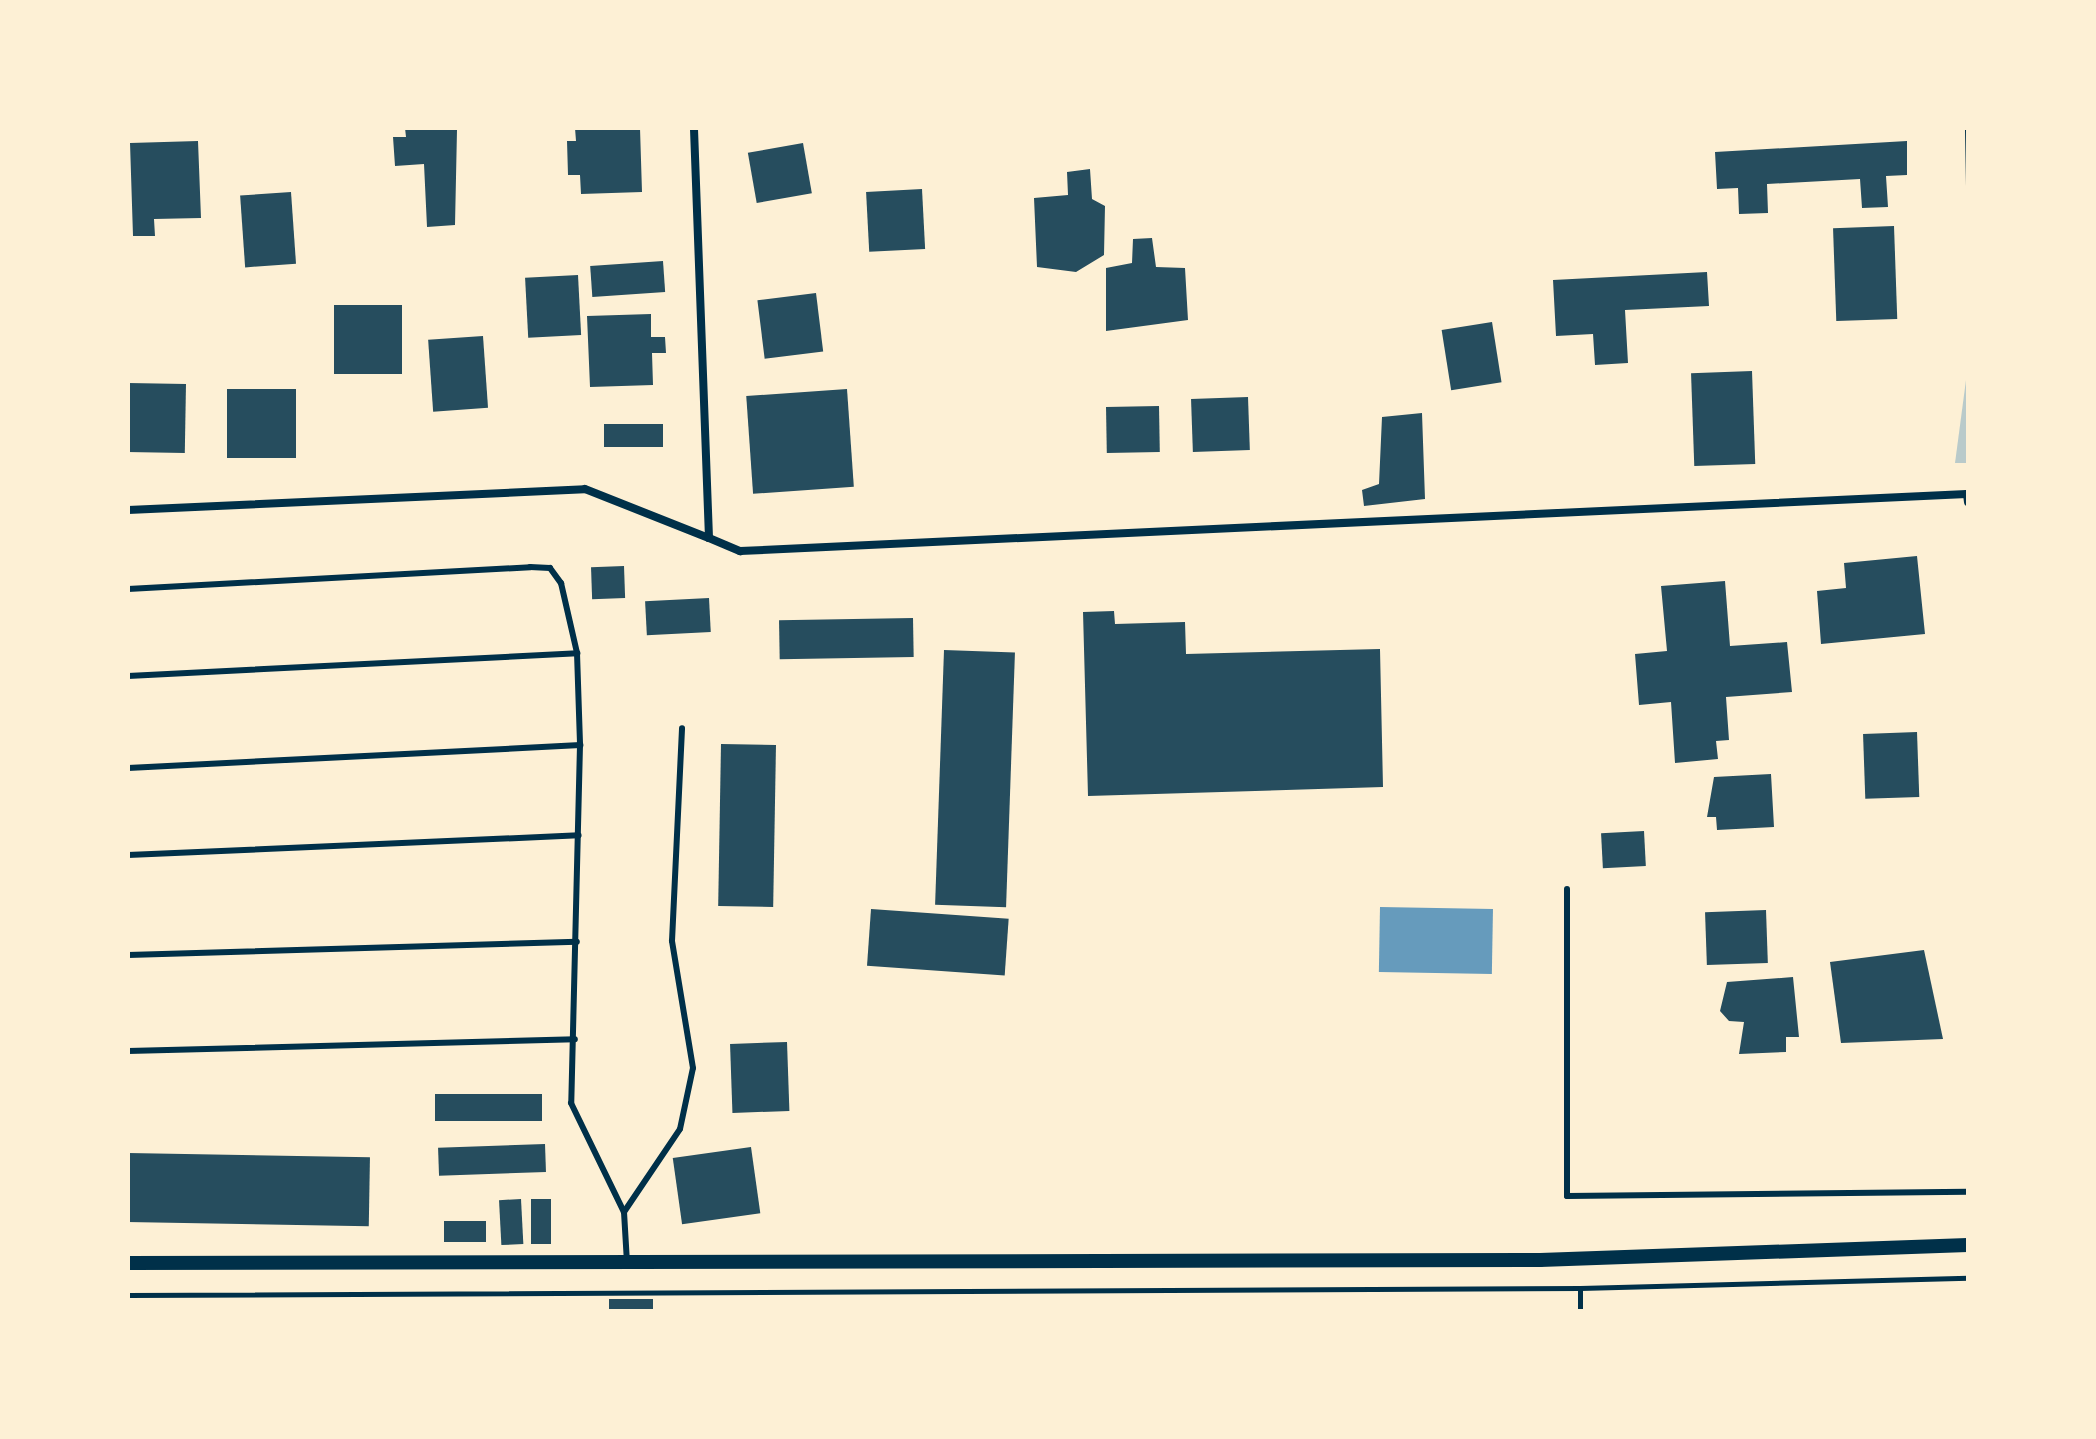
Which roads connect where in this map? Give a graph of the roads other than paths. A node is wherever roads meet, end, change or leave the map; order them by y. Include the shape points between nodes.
1 (694, 128) edge
2 (1967, 494) edge
3 (1968, 502) edge
4 (128, 510) edge
5 (709, 538) junction
6 (128, 589) edge
7 (577, 653) junction
8 (128, 676) edge
9 (682, 728) dead end
10 (580, 745) junction
11 (128, 768) edge
12 (579, 835) junction
13 (128, 855) edge
14 (1567, 889) dead end
15 (577, 942) junction
16 (128, 955) edge
17 (575, 1039) junction
18 (128, 1051) edge
19 (1968, 1192) edge
20 (624, 1212) junction
21 (1968, 1245) edge
22 (627, 1262) junction
23 (128, 1263) edge

1 - 5 street
2 - 3 street
2 - 5 street via 740,551
4 - 5 street via 585,489
6 - 7 lane via 550,568 561,583
7 - 8 lane
7 - 10 lane
9 - 20 lane via 672,941 693,1068 680,1129
10 - 11 lane
10 - 12 lane
12 - 13 lane
12 - 15 lane
14 - 19 lane via 1567,1196
15 - 16 lane
15 - 17 lane
17 - 18 lane
17 - 20 lane via 571,1103
20 - 22 lane
21 - 22 street via 1540,1260
22 - 23 street

